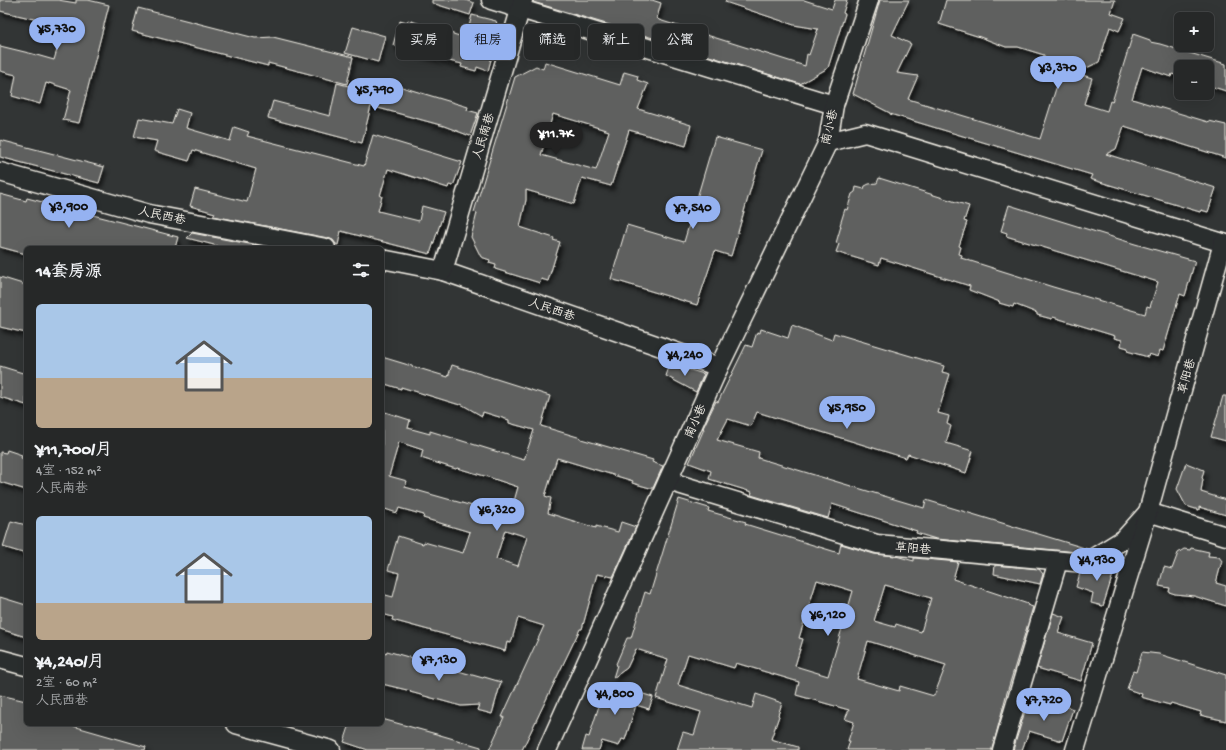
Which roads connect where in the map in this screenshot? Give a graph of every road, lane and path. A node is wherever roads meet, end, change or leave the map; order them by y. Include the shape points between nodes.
1 (491, 0) edge
2 (870, 0) edge
3 (522, 5) edge
4 (834, 105) junction
5 (828, 142) junction
6 (0, 172) edge
7 (1224, 243) edge
8 (316, 246) edge
9 (384, 259) edge
10 (443, 271) junction
11 (719, 367) junction
12 (668, 480) junction
13 (1148, 512) junction
14 (1226, 536) edge
15 (1058, 561) junction
16 (0, 659) edge
17 (24, 665) edge
18 (243, 726) edge
19 (331, 750) edge
20 (547, 750) edge
21 (1002, 750) edge
22 (1075, 750) edge

1 - 3 street
2 - 4 street, 南小巷
3 - 4 street
3 - 10 street, 人民南巷
4 - 5 street, 南小巷
5 - 7 street via 865,133
5 - 11 street, 南小巷
6 - 8 street, 人民西巷 via 150,214
7 - 13 street, 草阳巷
9 - 10 street, 人民西巷
10 - 11 street, 人民西巷
11 - 12 street, 南小巷
12 - 15 street, 草阳巷 via 877,544
12 - 20 street, 南小巷
13 - 14 street
13 - 15 street, 草阳巷 via 1124,539 1085,563
13 - 22 street, 草阳巷
15 - 21 street
16 - 17 street
18 - 19 street

